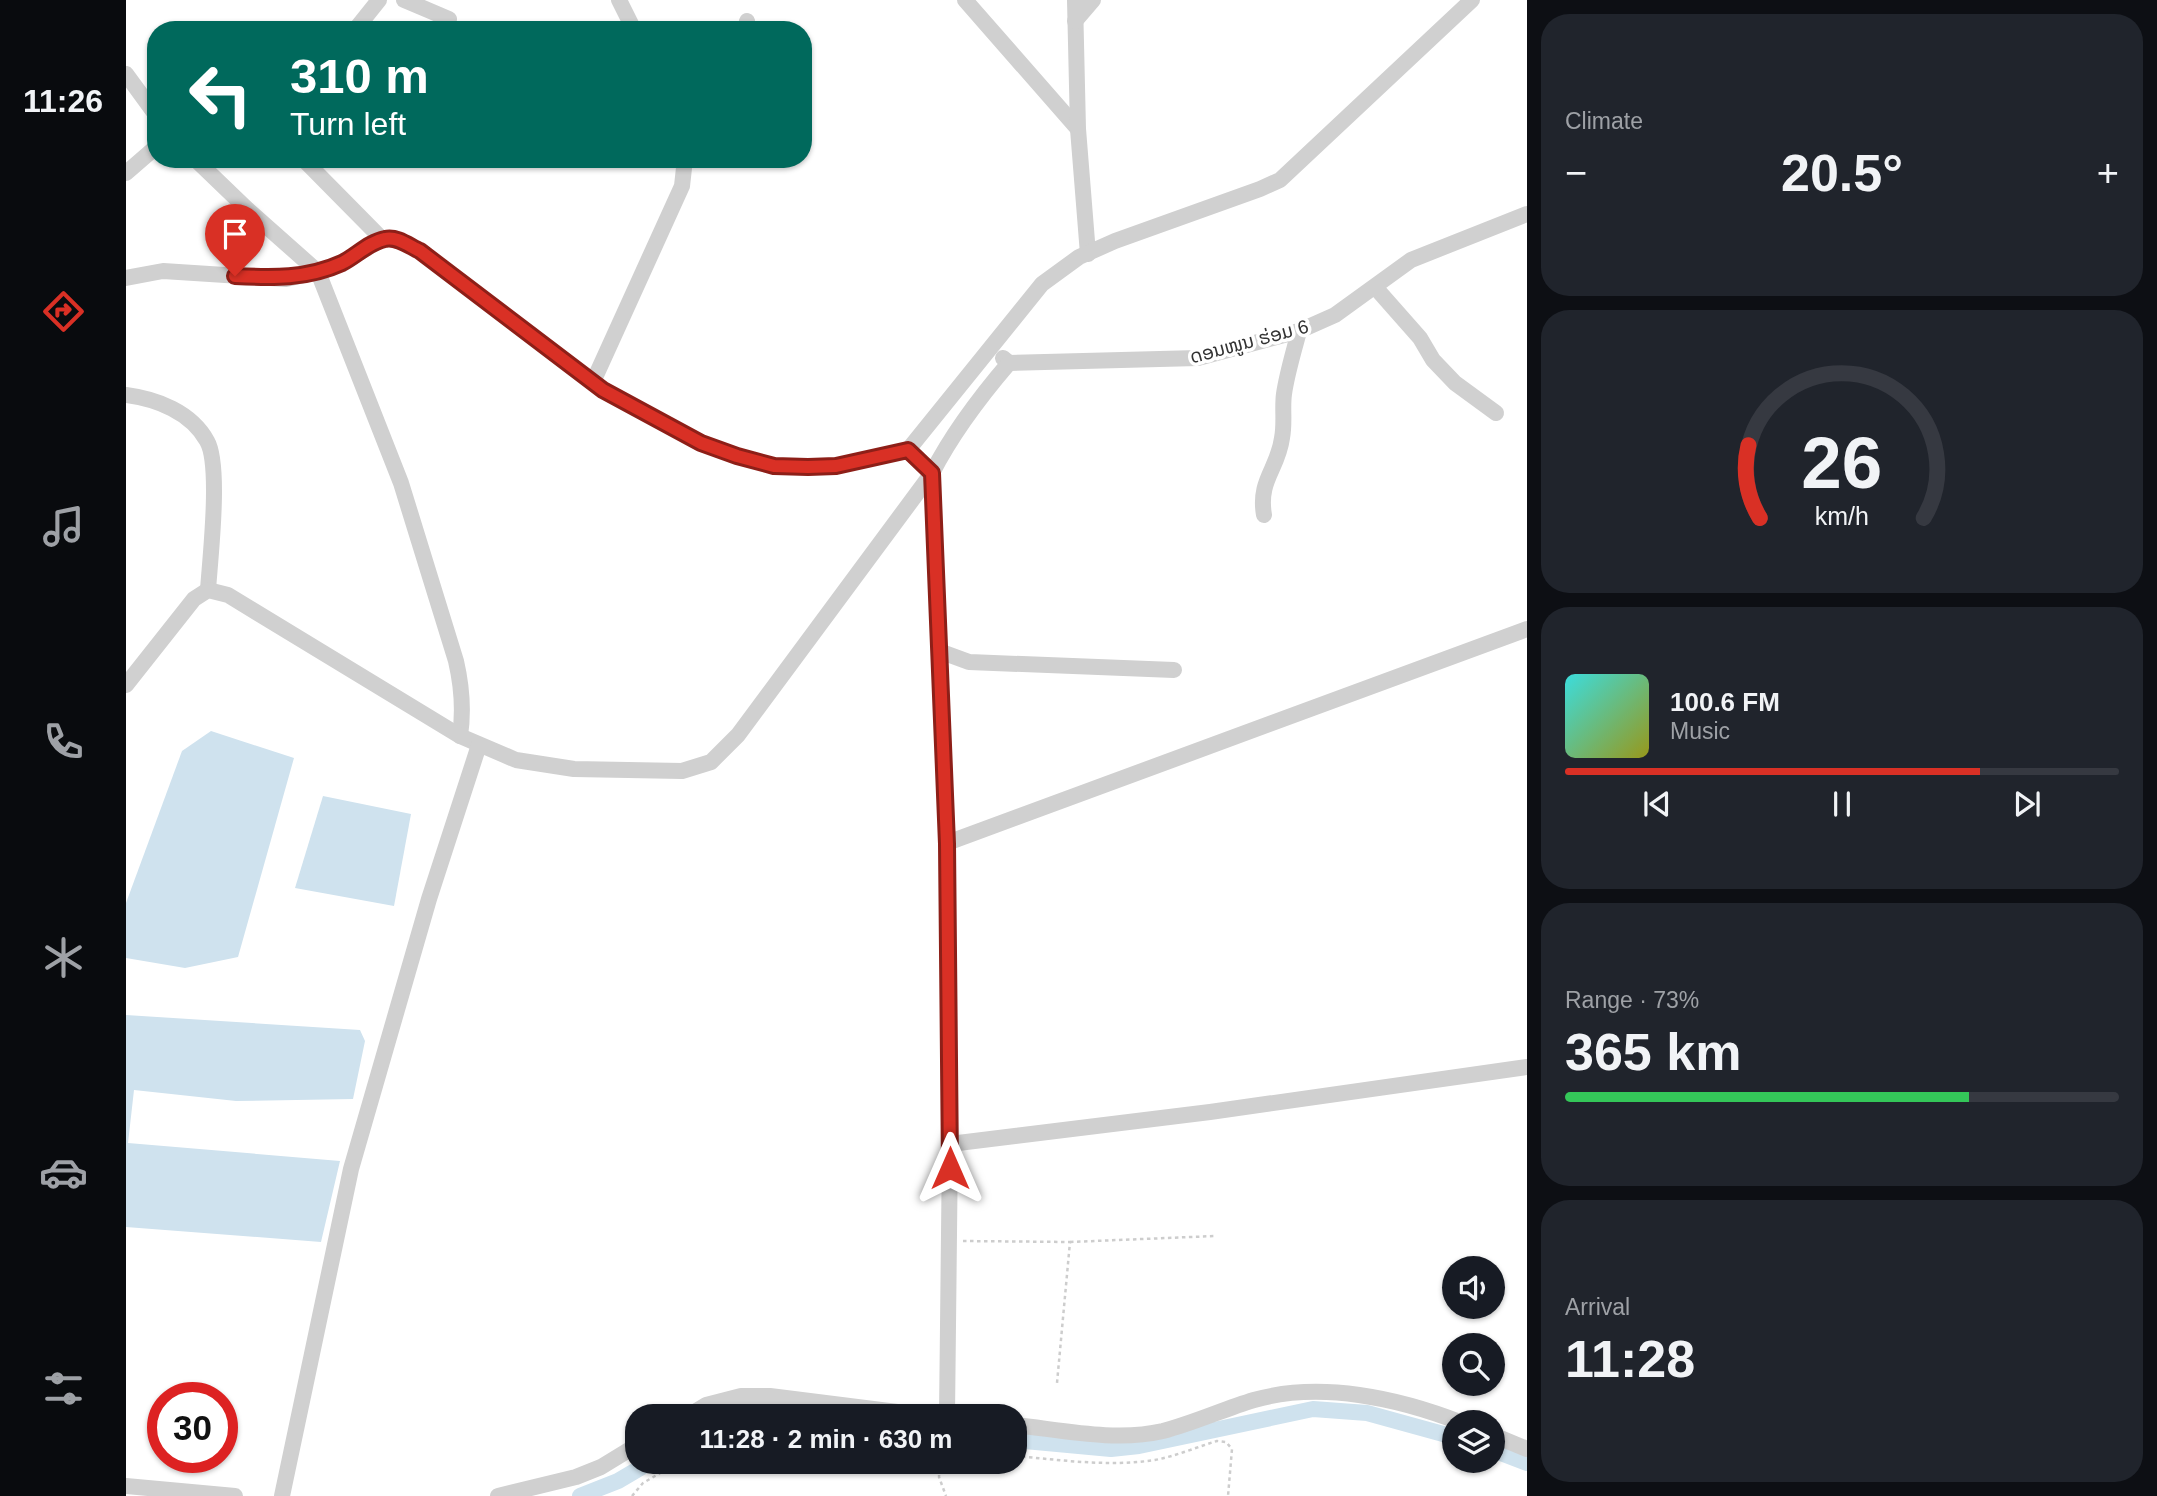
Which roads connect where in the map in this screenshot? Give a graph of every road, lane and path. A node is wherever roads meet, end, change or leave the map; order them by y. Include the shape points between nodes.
1 (379, 0) edge
2 (404, 0) edge
3 (619, 0) edge
4 (965, 0) edge
5 (1074, 0) edge
6 (1093, 0) edge
7 (1472, 0) edge
8 (449, 19) dead end
9 (362, 21) edge
10 (630, 21) edge
11 (1075, 21) junction
12 (126, 74) edge
13 (147, 103) edge
14 (1078, 129) junction
15 (147, 155) edge
16 (204, 168) edge
17 (312, 168) edge
18 (684, 168) edge
19 (126, 173) edge
20 (1527, 214) edge
21 (382, 239) junction
22 (1088, 254) junction
23 (318, 272) junction
24 (126, 278) edge
25 (1375, 287) junction
26 (1299, 331) junction
27 (991, 348) junction
28 (1009, 363) junction
29 (593, 382) junction
30 (126, 395) edge
31 (1496, 413) dead end
32 (908, 450) junction
33 (932, 473) junction
34 (1264, 515) dead end
35 (208, 590) junction
36 (1527, 629) edge
37 (939, 651) junction
38 (1174, 670) dead end
39 (126, 685) edge
40 (460, 736) junction
41 (479, 746) junction
42 (947, 844) junction
43 (1527, 1067) edge
44 (950, 1144) junction
45 (1215, 1236) dead end
46 (949, 1241) junction
47 (1070, 1242) junction
48 (1057, 1383) dead end
49 (710, 1404) edge
50 (834, 1404) edge
51 (947, 1404) edge
52 (1442, 1417) edge
53 (1027, 1426) edge
54 (1505, 1440) edge
55 (1527, 1449) edge
56 (625, 1453) edge
57 (1027, 1457) edge
58 (659, 1474) edge
59 (939, 1474) edge
60 (126, 1486) edge
61 (235, 1496) edge
62 (282, 1496) edge
63 (499, 1496) edge
64 (632, 1496) edge
65 (946, 1496) edge
66 (1228, 1496) edge

1 - 9 street
2 - 8 street
3 - 10 street
4 - 14 street
5 - 11 street
6 - 11 street
7 - 22 street via 1280,180
11 - 14 street
12 - 13 street
14 - 22 street
15 - 19 street
16 - 23 street
17 - 21 street
18 - 29 street via 682,186
20 - 25 street, ດອນໜູນ ຮ່ອມ 6 via 1411,260
21 - 23 street
21 - 29 street via 394,238 420,251
22 - 27 street via 1042,284
23 - 24 street via 286,279 163,271
23 - 40 street via 401,483 453,648 462,686
25 - 26 street, ດອນໜູນ ຮ່ອມ 6 via 1335,315
25 - 31 street via 1447,375
26 - 28 street, ດອນໜູນ ຮ່ອມ 6 via 1198,358
26 - 34 street via 1284,394 1278,459 1266,478
27 - 28 street
27 - 32 street
28 - 33 street via 947,443
29 - 32 street via 701,443 774,466 836,466
30 - 35 street via 173,408 195,424 209,443 215,481
32 - 33 street
33 - 37 street
33 - 41 street via 738,735 711,762 682,771 574,769 516,760
35 - 39 street via 194,599
35 - 40 street via 228,596
36 - 42 street
37 - 38 street via 969,662
37 - 42 street
40 - 41 street
41 - 62 street via 429,899 351,1169
42 - 44 street
43 - 44 street
44 - 46 street
45 - 47 path
46 - 47 path
46 - 51 street
47 - 48 path
49 - 50 street via 741,1396
52 - 53 street via 1379,1398 1309,1391 1256,1399 1162,1431 1103,1434
54 - 55 street
56 - 63 street via 576,1477
57 - 66 path via 1128,1463 1226,1441 1232,1449
58 - 64 path
59 - 65 path
60 - 61 street

